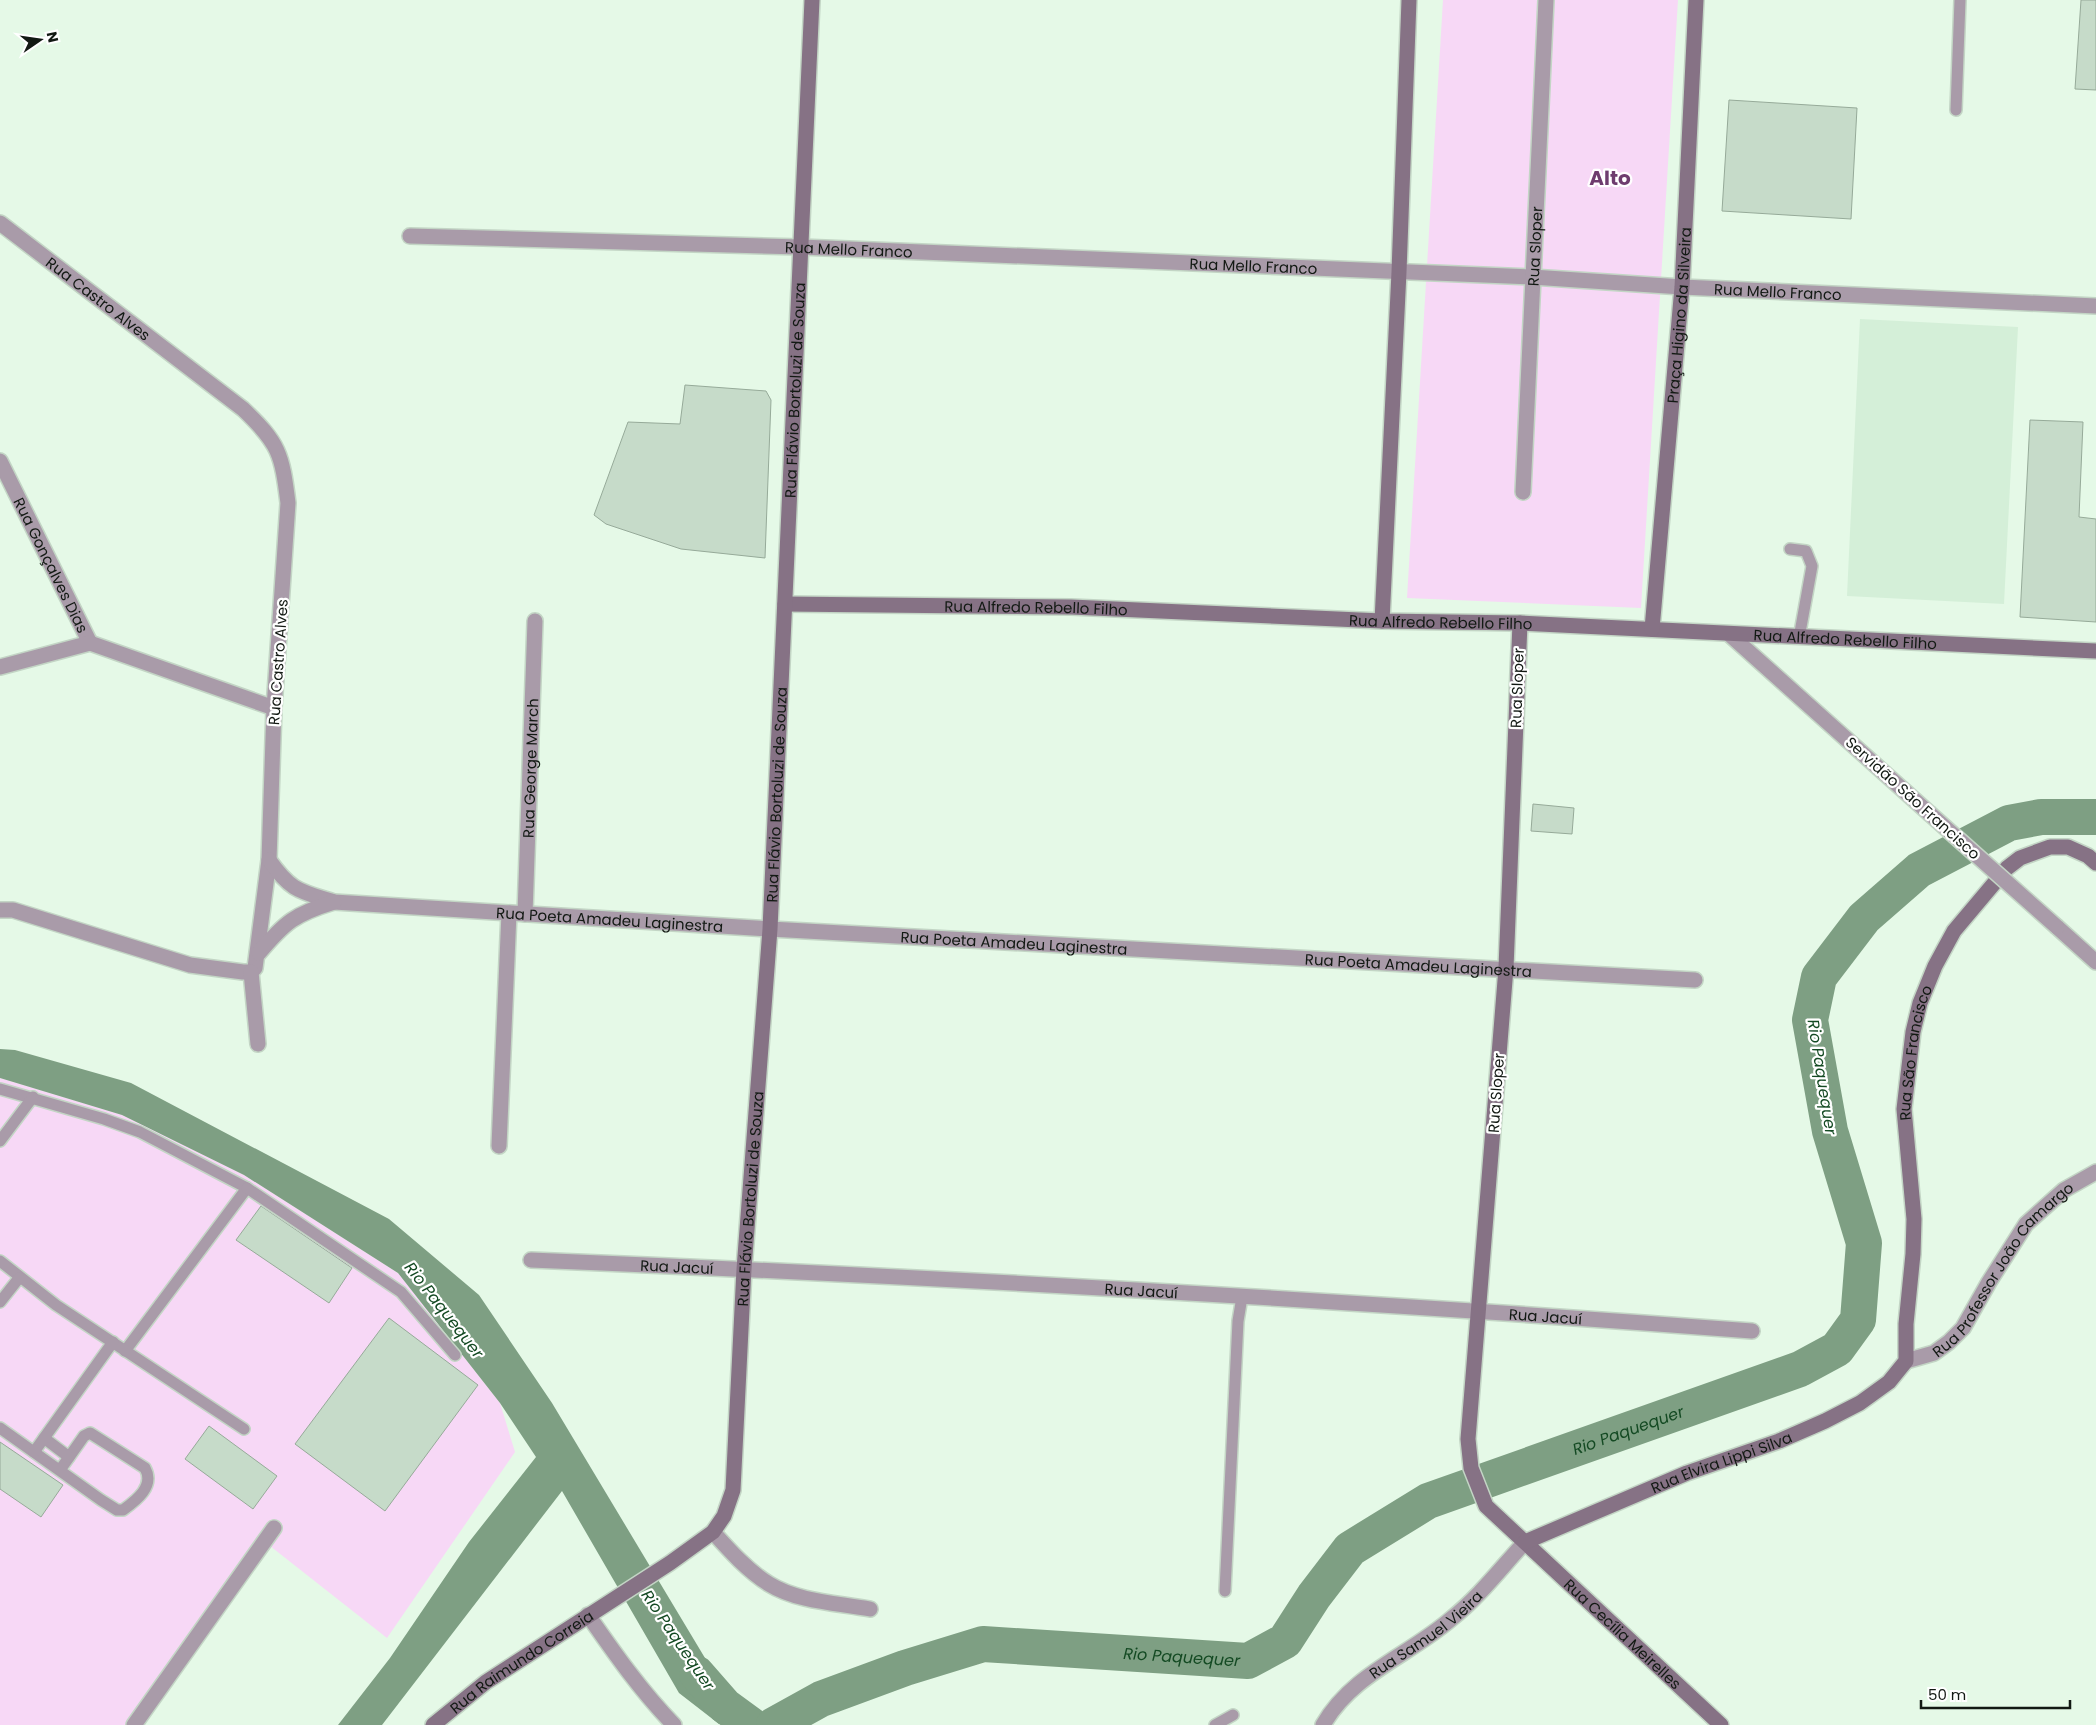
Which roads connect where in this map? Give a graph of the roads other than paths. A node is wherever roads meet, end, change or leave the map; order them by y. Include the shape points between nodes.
1 (812, 0) edge
2 (1409, 0) edge
3 (1546, 0) edge
4 (1696, 0) edge
5 (1960, 0) edge
6 (1956, 110) dead end
7 (2, 227) edge
8 (410, 236) dead end
9 (801, 247) junction
10 (1399, 272) junction
11 (1532, 277) junction
12 (1682, 287) junction
13 (2096, 306) edge
14 (0, 461) edge
15 (1522, 492) dead end
16 (1790, 549) dead end
17 (785, 604) junction
18 (535, 621) dead end
19 (1382, 621) junction
20 (1520, 623) junction
21 (1652, 630) junction
22 (1729, 634) junction
23 (1799, 638) junction
24 (90, 644) junction
25 (2096, 650) edge
26 (0, 667) edge
27 (274, 708) junction
28 (268, 860) junction
29 (2096, 863) edge
30 (334, 902) junction
31 (0, 910) edge
32 (509, 913) junction
33 (525, 914) junction
34 (770, 929) junction
35 (258, 953) junction
36 (2096, 962) edge
37 (1506, 968) junction
38 (251, 972) junction
39 (1695, 980) dead end
40 (258, 1044) dead end
41 (0, 1089) edge
42 (33, 1097) junction
43 (0, 1141) edge
44 (499, 1146) dead end
45 (2096, 1172) edge
46 (247, 1188) junction
47 (531, 1260) dead end
48 (0, 1261) edge
49 (744, 1269) junction
50 (19, 1278) junction
51 (1242, 1297) junction
52 (0, 1302) edge
53 (1480, 1310) junction
54 (1752, 1331) dead end
55 (113, 1342) junction
56 (125, 1351) junction
57 (454, 1355) dead end
58 (1906, 1361) junction
59 (0, 1428) edge
60 (244, 1429) dead end
61 (44, 1438) junction
62 (34, 1452) junction
63 (69, 1457) junction
64 (60, 1470) junction
65 (274, 1528) dead end
66 (714, 1532) junction
67 (1525, 1542) junction
68 (670, 1563) joint
69 (1225, 1590) dead end
70 (870, 1609) dead end
71 (588, 1614) junction
72 (1233, 1715) dead end
73 (134, 1725) edge
74 (433, 1725) edge
75 (674, 1725) edge
76 (1215, 1725) edge
77 (1323, 1725) edge
78 (1722, 1725) edge

1 - 9 street, Rua Flávio Bortoluzi de Souza
2 - 10 street
3 - 11 street, Rua Sloper
4 - 12 street, Praça Higino da Silveira
5 - 6 lane
7 - 27 street, Rua Castro Alves via 243,410 267,432 277,448 288,503
8 - 9 street, Rua Mello Franco
9 - 10 street, Rua Mello Franco
9 - 17 street, Rua Flávio Bortoluzi de Souza
10 - 11 street, Rua Mello Franco
10 - 19 street
11 - 12 street, Rua Mello Franco
11 - 15 street, Rua Sloper
12 - 13 street, Rua Mello Franco
12 - 21 street, Praça Higino da Silveira
14 - 24 street, Rua Gonçalves Dias
16 - 23 lane via 1806,551 1812,566
17 - 19 street, Rua Alfredo Rebello Filho via 1071,607
17 - 34 street, Rua Flávio Bortoluzi de Souza
18 - 33 street, Rua George March
19 - 20 street, Rua Alfredo Rebello Filho
20 - 21 street, Rua Alfredo Rebello Filho
20 - 37 street, Rua Sloper
21 - 22 street, Rua Alfredo Rebello Filho
22 - 23 street, Rua Alfredo Rebello Filho
22 - 36 street, Servidão São Francisco, bridge
23 - 25 street, Rua Alfredo Rebello Filho
24 - 26 street, Rua Gonçalves Dias
24 - 27 street, Rua Gonçalves Dias
27 - 28 street, Rua Castro Alves
28 - 30 street, Rua Poeta Amadeu Laginestra via 286,884 301,893
28 - 35 street, Rua Castro Alves
29 - 58 street, Rua São Francisco via 2068,847 2050,846 2020,858 2007,868 1954,930 1920,1003 1913,1032 1904,1109 1914,1219
30 - 32 street, Rua Poeta Amadeu Laginestra
30 - 35 street, Rua Poeta Amadeu Laginestra via 298,915
31 - 38 street via 13,910 190,965
32 - 33 street, Rua Poeta Amadeu Laginestra
32 - 44 street
33 - 34 street, Rua Poeta Amadeu Laginestra
34 - 37 street, Rua Poeta Amadeu Laginestra
34 - 49 street, Rua Flávio Bortoluzi de Souza
35 - 38 street, Rua Castro Alves
37 - 39 street, Rua Poeta Amadeu Laginestra
37 - 53 street, Rua Sloper
38 - 40 street
41 - 42 lane
42 - 43 lane
42 - 46 lane via 140,1132
45 - 58 street, Rua Professor João Camargo via 2064,1190 2026,1224 1976,1308 1956,1335 1934,1353
46 - 56 lane
46 - 57 lane via 401,1292
47 - 49 street, Rua Jacuí
48 - 50 lane
49 - 51 street, Rua Jacuí
49 - 66 street, Rua Flávio Bortoluzi de Souza via 734,1490
50 - 52 lane
50 - 55 lane
51 - 53 street, Rua Jacuí
51 - 69 lane via 1238,1321
53 - 54 street, Rua Jacuí
53 - 67 street, Rua Sloper via 1468,1439 1471,1468 1486,1506
55 - 56 lane
55 - 61 lane
56 - 60 lane
58 - 67 street, Rua Elvira Lippi Silva via 1889,1382 1860,1403 1825,1421 1687,1473
59 - 62 lane
61 - 62 lane
61 - 63 lane
62 - 64 lane
63 - 64 lane
63 - 64 lane via 84,1436 90,1433 145,1468 149,1482 134,1502 117,1510
65 - 73 street
66 - 68 street, Rua Flávio Bortoluzi de Souza
66 - 70 street via 733,1554 770,1585 818,1600
67 - 77 street, Rua Samuel Vieira via 1473,1600 1420,1642 1362,1679
67 - 78 street, Rua Cecília Meirelles
68 - 71 street, Rua Raimundo Correia
71 - 74 street, Rua Raimundo Correia via 486,1682
71 - 75 street via 637,1685
72 - 76 lane

